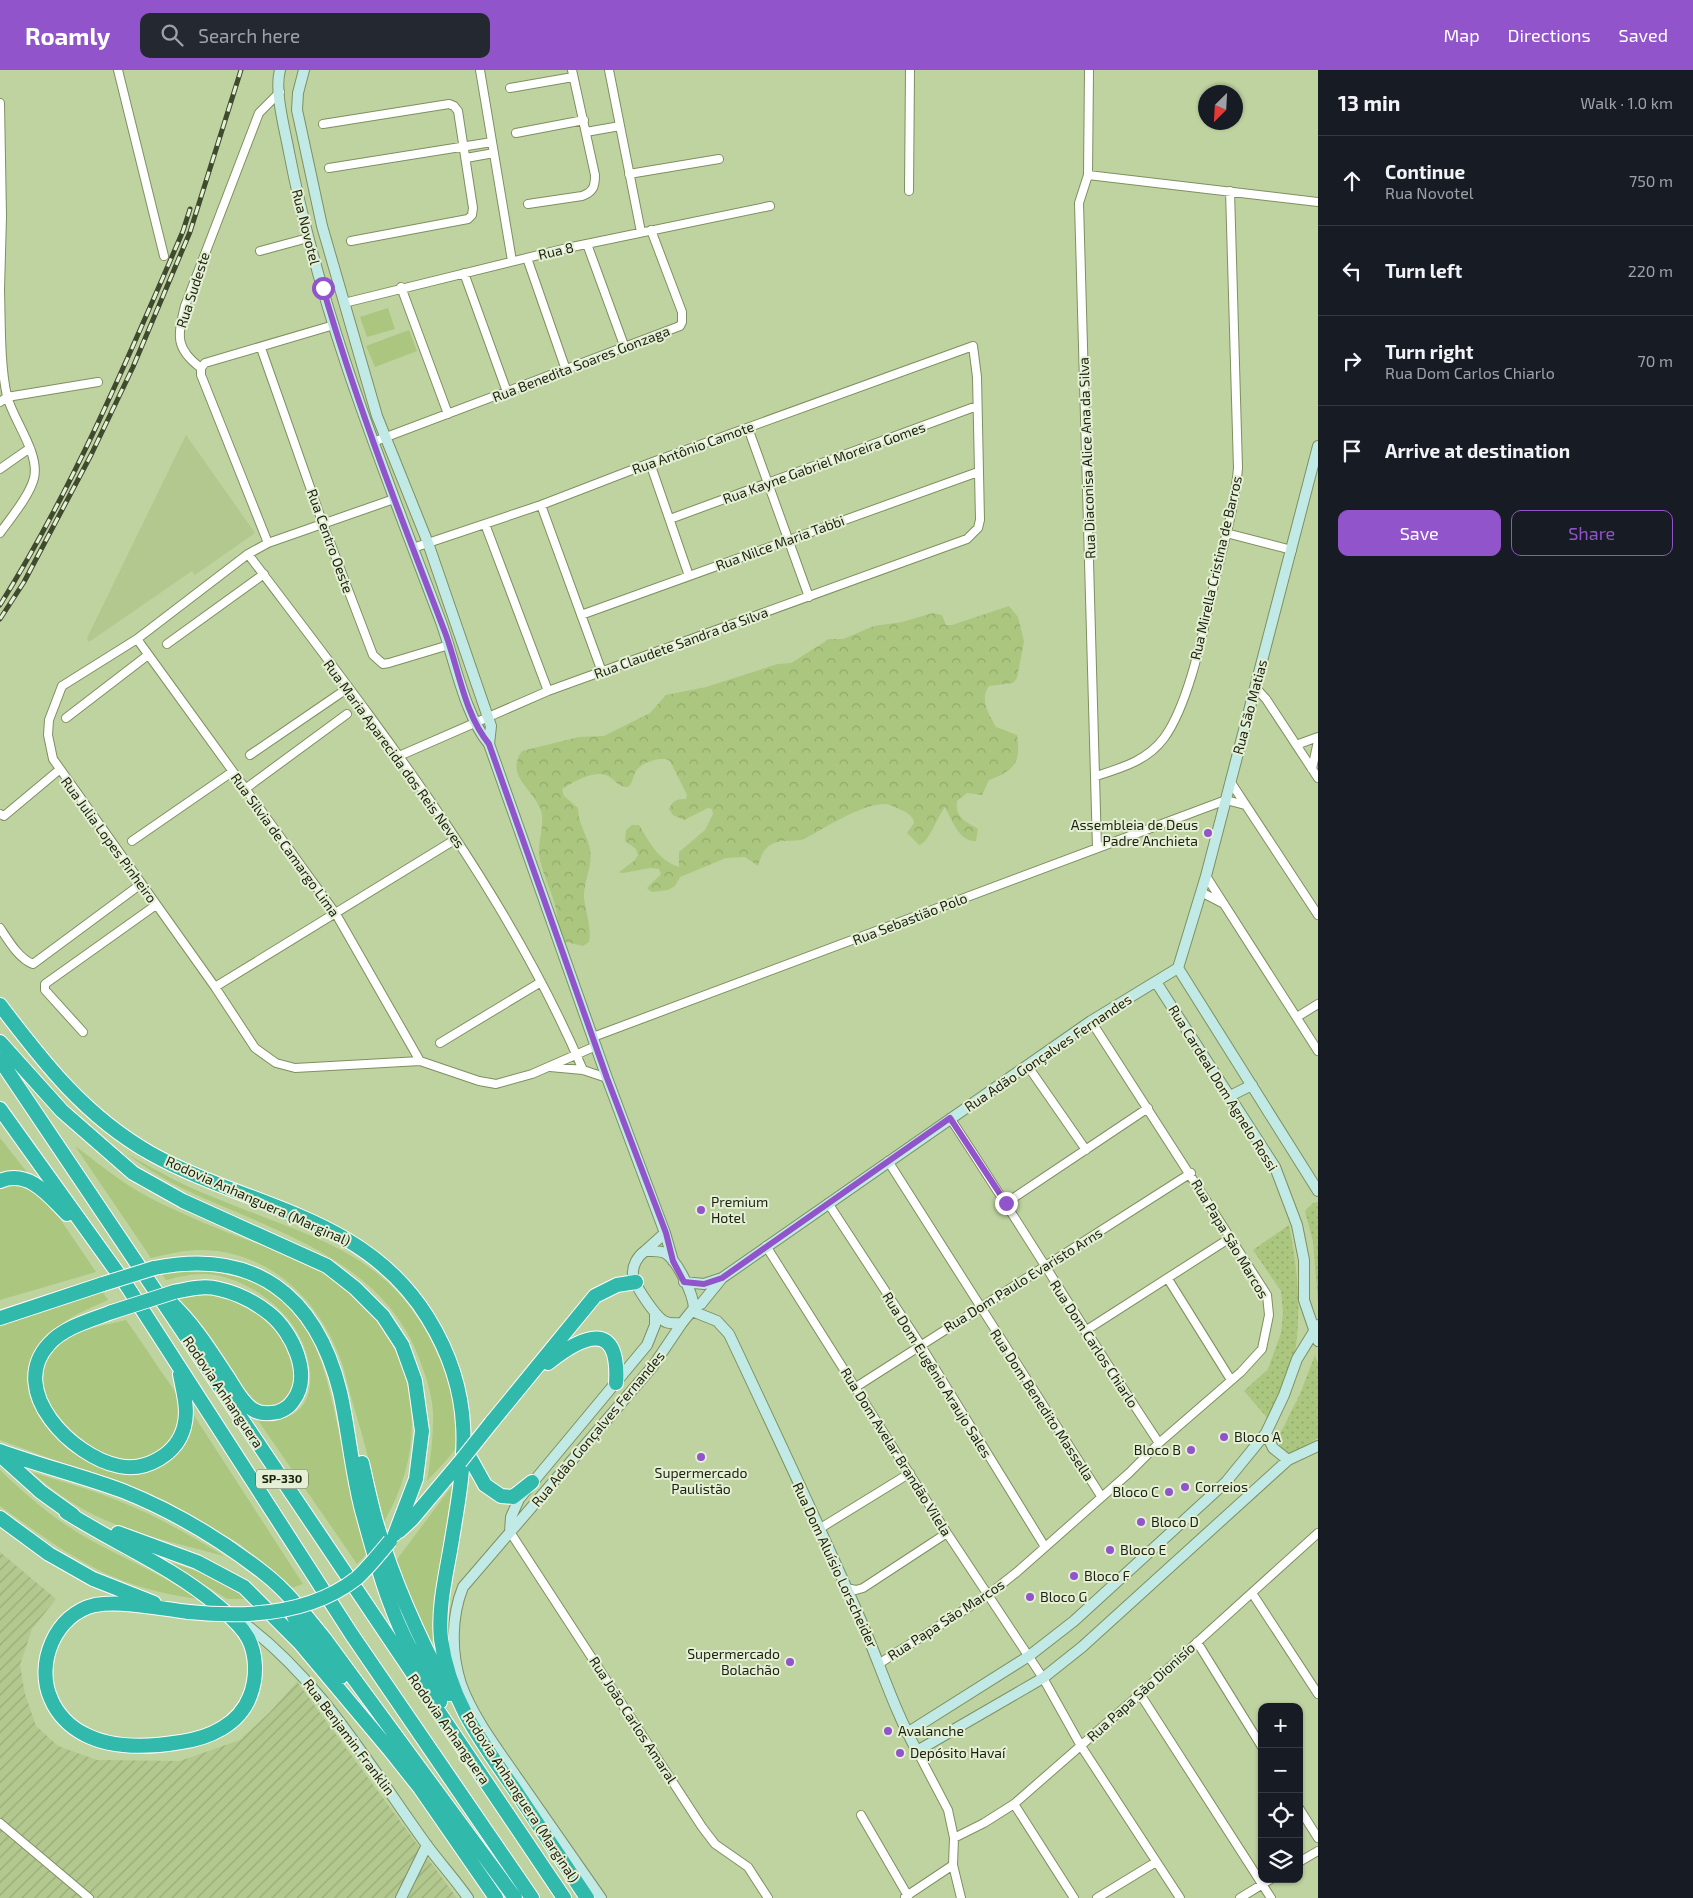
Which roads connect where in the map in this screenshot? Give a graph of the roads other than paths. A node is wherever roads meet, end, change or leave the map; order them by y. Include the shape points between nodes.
1 (118, 70) edge
2 (280, 70) edge
3 (293, 70) edge
4 (300, 70) edge
5 (304, 70) edge
6 (480, 70) edge
7 (609, 70) edge
8 (910, 70) edge
9 (1089, 70) edge
10 (573, 73) edge
11 (510, 88) dead end
12 (280, 92) junction
13 (0, 103) edge
14 (584, 120) junction
15 (323, 124) dead end
16 (620, 126) junction
17 (586, 132) junction
18 (516, 133) dead end
19 (492, 142) junction
20 (464, 146) junction
21 (494, 154) junction
22 (1, 156) edge
23 (466, 158) junction
24 (719, 159) dead end
25 (329, 168) dead end
26 (629, 174) junction
27 (1088, 175) junction
28 (909, 191) dead end
29 (1230, 191) junction
30 (1318, 202) edge
31 (528, 204) dead end
32 (770, 206) dead end
33 (1, 217) edge
34 (650, 230) junction
35 (641, 232) junction
36 (308, 238) junction
37 (351, 241) dead end
38 (587, 244) junction
39 (260, 251) dead end
40 (164, 256) dead end
41 (526, 258) junction
42 (512, 261) junction
43 (464, 272) junction
44 (401, 287) junction
45 (323, 288) junction
46 (0, 290) edge
47 (344, 303) junction
48 (334, 325) junction
49 (1, 341) edge
50 (261, 348) junction
51 (625, 348) junction
52 (201, 368) junction
53 (566, 370) junction
54 (98, 382) dead end
55 (507, 392) junction
56 (3, 400) edge
57 (977, 406) junction
58 (448, 414) junction
59 (748, 428) junction
60 (386, 438) junction
61 (374, 442) junction
62 (1318, 446) edge
63 (30, 448) junction
64 (650, 463) junction
65 (0, 469) edge
66 (1315, 471) edge
67 (978, 472) junction
68 (769, 483) junction
69 (394, 500) junction
70 (541, 505) junction
71 (670, 520) junction
72 (322, 524) junction
73 (485, 524) junction
74 (0, 534) edge
75 (1226, 534) junction
76 (788, 540) junction
77 (268, 543) junction
78 (428, 543) junction
79 (413, 548) junction
80 (1292, 550) junction
81 (248, 554) junction
82 (264, 574) junction
83 (689, 576) junction
84 (809, 597) junction
85 (581, 615) junction
86 (137, 639) junction
87 (166, 644) dead end
88 (449, 646) junction
89 (148, 654) junction
90 (602, 672) junction
91 (1255, 687) junction
92 (348, 688) junction
93 (548, 691) junction
94 (347, 714) dead end
95 (487, 717) junction
96 (66, 718) dead end
97 (475, 722) junction
98 (1318, 737) edge
99 (1318, 741) edge
100 (489, 744) junction
101 (1296, 745) junction
102 (250, 755) dead end
103 (399, 756) junction
104 (1312, 769) junction
105 (59, 770) junction
106 (232, 772) junction
107 (1096, 776) junction
108 (1318, 778) edge
109 (1230, 781) junction
110 (244, 789) junction
111 (1226, 800) junction
112 (1245, 805) junction
113 (0, 814) edge
114 (456, 839) junction
115 (132, 841) dead end
116 (1097, 848) junction
117 (1206, 876) junction
118 (141, 884) junction
119 (1201, 892) junction
120 (1224, 904) junction
121 (156, 905) junction
122 (336, 914) junction
123 (1318, 915) edge
124 (0, 928) edge
125 (1178, 968) junction
126 (541, 982) junction
127 (1156, 982) junction
128 (215, 987) junction
129 (1318, 1004) edge
130 (0, 1005) edge
131 (1297, 1017) junction
132 (1092, 1021) junction
133 (83, 1032) dead end
134 (0, 1042) edge
135 (595, 1042) junction
136 (440, 1043) dead end
137 (1318, 1051) edge
138 (576, 1053) junction
139 (0, 1060) edge
140 (420, 1061) junction
141 (1027, 1065) junction
142 (548, 1067) junction
143 (582, 1070) junction
144 (607, 1078) junction
145 (1252, 1085) junction
146 (1230, 1096) junction
147 (1148, 1108) junction
148 (0, 1109) edge
149 (950, 1118) junction
150 (1086, 1150) junction
151 (888, 1161) junction
152 (1191, 1173) junction
153 (0, 1181) edge
154 (1318, 1191) edge
155 (828, 1203) junction
156 (1006, 1203) junction
157 (666, 1233) junction
158 (1230, 1238) junction
159 (766, 1246) junction
160 (102, 1250) junction
161 (645, 1251) junction
162 (673, 1261) junction
163 (1045, 1266) junction
164 (722, 1278) junction
165 (1168, 1279) junction
166 (148, 1282) junction
167 (636, 1282) junction
168 (684, 1282) junction
169 (980, 1308) junction
170 (0, 1310) edge
171 (19, 1310) junction
172 (693, 1310) junction
173 (656, 1314) junction
174 (0, 1318) edge
175 (682, 1323) junction
176 (1316, 1328) edge
177 (1085, 1331) junction
178 (1318, 1341) edge
179 (920, 1344) junction
180 (178, 1366) junction
181 (530, 1378) junction
182 (1231, 1380) junction
183 (616, 1383) junction
184 (856, 1387) junction
185 (345, 1423) junction
186 (1266, 1433) junction
187 (1159, 1442) junction
188 (1318, 1446) edge
189 (463, 1452) junction
190 (0, 1453) edge
191 (1288, 1460) junction
192 (910, 1473) junction
193 (532, 1482) junction
194 (1101, 1496) junction
195 (66, 1512) junction
196 (0, 1518) edge
197 (819, 1529) junction
198 (510, 1532) junction
199 (947, 1533) junction
200 (1318, 1533) edge
201 (396, 1534) junction
202 (1045, 1547) junction
203 (241, 1556) junction
204 (846, 1588) junction
205 (862, 1588) junction
206 (1252, 1594) junction
207 (988, 1595) junction
208 (208, 1597) junction
209 (853, 1603) junction
210 (183, 1611) junction
211 (1197, 1642) junction
212 (1029, 1656) junction
213 (880, 1663) junction
214 (1043, 1678) junction
215 (1318, 1678) edge
216 (1310, 1682) junction
217 (1140, 1694) junction
218 (1318, 1694) edge
219 (465, 1716) junction
220 (907, 1733) junction
221 (1258, 1741) edge
222 (1081, 1746) junction
223 (917, 1751) junction
224 (481, 1776) junction
225 (420, 1788) junction
226 (1014, 1804) junction
227 (1303, 1814) edge
228 (861, 1815) dead end
229 (0, 1823) edge
230 (954, 1838) junction
231 (1318, 1838) edge
232 (427, 1845) junction
233 (1318, 1851) edge
234 (1303, 1860) edge
235 (1156, 1862) junction
236 (953, 1865) junction
237 (1265, 1883) edge
238 (1262, 1885) junction
239 (906, 1897) edge
240 (89, 1898) edge
241 (401, 1898) edge
242 (468, 1898) edge
243 (496, 1898) edge
244 (515, 1898) edge
245 (532, 1898) edge
246 (564, 1898) edge
247 (587, 1898) edge
248 (601, 1898) edge
249 (768, 1898) edge
250 (961, 1898) edge
251 (1074, 1898) edge
252 (1097, 1898) edge
253 (1180, 1898) edge
254 (1240, 1898) edge
255 (1271, 1898) edge

1 - 40 street
2 - 12 street, Rua Novotel
3 - 4 street
5 - 47 street, Rua Novotel via 298,93 302,136 322,226
6 - 19 street
7 - 16 street
8 - 28 street
9 - 27 street, Rua Diaconisa Alice Ana da Silva
10 - 11 street
10 - 14 street
12 - 36 street, Rua Novotel via 297,194
12 - 52 street, Rua Sudeste via 259,114 185,306 178,336 187,358
13 - 22 street
14 - 17 street
14 - 18 street
15 - 20 street via 449,104 458,111
16 - 17 street
16 - 26 street
17 - 31 street via 595,175 592,191 582,196
19 - 20 street
19 - 21 street
20 - 23 street
20 - 25 street
21 - 23 street
21 - 42 street
22 - 33 street
23 - 37 street via 473,208 468,219
24 - 26 street
26 - 35 street
27 - 29 street
27 - 107 street, Rua Diaconisa Alice Ana da Silva via 1078,204
29 - 30 street
29 - 75 street, Rua Mirella Cristina de Barros via 1238,468
32 - 34 street, Rua 8
33 - 46 street
34 - 35 street, Rua 8
34 - 51 street, Rua Benedita Soares Gonzaga via 682,312 682,322 674,330
35 - 38 street, Rua 8
36 - 39 street
36 - 45 street, Rua Novotel
38 - 41 street, Rua 8
38 - 51 street
41 - 42 street, Rua 8
41 - 53 street
42 - 43 street, Rua 8
43 - 44 street, Rua 8
43 - 55 street
44 - 47 street, Rua 8
44 - 58 street
45 - 47 street
45 - 48 street, Rua Novotel
46 - 49 street
47 - 48 street
47 - 60 street, Rua Novotel
48 - 50 street
48 - 61 street, Rua Novotel
49 - 56 street
50 - 52 street via 205,363
50 - 72 street, Rua Centro Oeste
51 - 53 street, Rua Benedita Soares Gonzaga
52 - 77 street, Rua Sudeste via 201,375
53 - 55 street, Rua Benedita Soares Gonzaga
54 - 56 street
55 - 58 street, Rua Benedita Soares Gonzaga
56 - 63 street
57 - 59 street, Rua Antônio Camote via 973,346
57 - 67 street
57 - 68 street, Rua Kayne Gabriel Moreira Gomes
58 - 60 street, Rua Benedita Soares Gonzaga
59 - 64 street, Rua Antônio Camote
59 - 68 street
60 - 61 street, Rua Benedita Soares Gonzaga
60 - 78 street, Rua Novotel
61 - 69 street, Rua Novotel
62 - 66 street, Rua São Matias
63 - 65 street
63 - 74 street via 34,478
64 - 70 street, Rua Antônio Camote
64 - 71 street
66 - 80 street, Rua São Matias
67 - 76 street, Rua Nilce Maria Tabbi
67 - 84 street, Rua Claudete Sandra da Silva via 980,520 978,528 967,539
68 - 71 street, Rua Kayne Gabriel Moreira Gomes
68 - 76 street
69 - 72 street, Rua Julia Lopes Pinheiro
69 - 79 street, Rua Novotel
70 - 73 street, Rua Antônio Camote
70 - 85 street
71 - 83 street
72 - 77 street, Rua Julia Lopes Pinheiro
72 - 88 street, Rua Centro Oeste via 377,661 389,663
73 - 78 street, Rua Antônio Camote
73 - 93 street
75 - 80 street
75 - 107 street, Rua Mirella Cristina de Barros via 1202,634 1175,720 1164,739 1151,752 1134,764
76 - 83 street, Rua Nilce Maria Tabbi
76 - 84 street
77 - 81 street, Rua Julia Lopes Pinheiro
78 - 79 street, Rua Antônio Camote
78 - 95 street, Rua Novotel
79 - 88 street, Rua Novotel
80 - 91 street, Rua São Matias
81 - 82 street, Rua Maria Aparecida dos Reis Neves
81 - 86 street, Rua Julia Lopes Pinheiro
82 - 87 street
82 - 92 street, Rua Maria Aparecida dos Reis Neves
83 - 85 street, Rua Nilce Maria Tabbi
84 - 90 street, Rua Claudete Sandra da Silva
85 - 90 street
86 - 89 street, Rua Silvia de Camargo Lima
86 - 105 street, Rua Julia Lopes Pinheiro via 62,686 49,720 48,735
88 - 97 street, Rua Novotel
89 - 96 street
89 - 106 street, Rua Silvia de Camargo Lima
90 - 93 street, Rua Claudete Sandra da Silva
91 - 101 street
91 - 109 street, Rua São Matias
92 - 102 street
92 - 103 street, Rua Maria Aparecida dos Reis Neves
93 - 95 street, Rua Claudete Sandra da Silva
94 - 110 street
95 - 97 street, Rua Claudete Sandra da Silva
95 - 100 street, Rua Novotel via 491,726
97 - 100 street, Rua Novotel
97 - 103 street, Rua Claudete Sandra da Silva
98 - 101 street
99 - 104 street
100 - 135 street, Rua Novotel
101 - 104 street
103 - 114 street, Rua Maria Aparecida dos Reis Neves
104 - 108 street
105 - 113 street via 4,816
105 - 118 street, Rua Julia Lopes Pinheiro
106 - 110 street, Rua Silvia de Camargo Lima
106 - 115 street
107 - 116 street, Rua Diaconisa Alice Ana da Silva
109 - 111 street, Rua São Matias
109 - 112 street
110 - 122 street, Rua Silvia de Camargo Lima
111 - 112 street
111 - 116 street, Rua Sebastião Polo
111 - 117 street, Rua São Matias
112 - 123 street
114 - 122 street
114 - 126 street, Rua Maria Aparecida dos Reis Neves
116 - 135 street, Rua Sebastião Polo
117 - 119 street, Rua São Matias
117 - 120 street
118 - 121 street, Rua Julia Lopes Pinheiro
118 - 124 street via 33,964 10,943
119 - 120 street
119 - 125 street, Rua São Matias
120 - 131 street
121 - 128 street, Rua Julia Lopes Pinheiro
121 - 133 street via 45,984 45,990
122 - 128 street
122 - 140 street, Rua Silvia de Camargo Lima
125 - 127 street, Rua Adão Gonçalves Fernandes
125 - 145 street, Rua Cardeal Dom Agnelo Rossi
126 - 136 street
126 - 138 street, Rua Maria Aparecida dos Reis Neves
127 - 132 street, Rua Adão Gonçalves Fernandes
127 - 146 street, Rua Cardeal Dom Agnelo Rossi
128 - 140 street, Rua Julia Lopes Pinheiro via 255,1048 276,1063 295,1068
129 - 131 street
130 - 189 highway, Rodovia Anhanguera (Marginal) via 48,1068 116,1130 149,1152 202,1178 332,1231 372,1255 399,1280 429,1320 455,1372 463,1411
131 - 137 street
132 - 141 street, Rua Adão Gonçalves Fernandes
132 - 147 street, Rua Papa São Marcos
134 - 201 highway via 62,1111 133,1173 183,1201 327,1266 383,1316 402,1345 415,1381 422,1431 416,1479
135 - 138 street, Rua Julia Lopes Pinheiro
135 - 144 street, Rua Novotel
138 - 142 street, Rua Julia Lopes Pinheiro
138 - 143 street, Rua Maria Aparecida dos Reis Neves
139 - 166 highway, Rodovia Anhanguera / SP-330
140 - 142 street, Rua Julia Lopes Pinheiro via 496,1084
141 - 149 street, Rua Adão Gonçalves Fernandes
141 - 150 street
142 - 143 street, Rua Julia Lopes Pinheiro
143 - 144 street, Rua Julia Lopes Pinheiro
144 - 157 street, Rua Novotel
145 - 146 street
145 - 154 street, Rua Cardeal Dom Agnelo Rossi
146 - 176 street, Rua Cardeal Dom Agnelo Rossi via 1275,1167 1295,1219 1304,1260 1304,1300
147 - 150 street
147 - 152 street, Rua Papa São Marcos
148 - 160 highway, Rodovia Anhanguera / SP-330
149 - 151 street, Rua Adão Gonçalves Fernandes
149 - 156 street, Rua Dom Carlos Chiarlo
150 - 156 street
151 - 155 street, Rua Adão Gonçalves Fernandes
151 - 169 street, Rua Dom Benedito Massella
152 - 158 street, Rua Papa São Marcos
152 - 163 street, Rua Dom Paulo Evaristo Arns
153 - 160 highway via 21,1178 34,1182
155 - 159 street, Rua Adão Gonçalves Fernandes
155 - 179 street, Rua Dom Eugênio Araujo Sales
156 - 163 street, Rua Dom Carlos Chiarlo
157 - 161 street
157 - 162 street, Rua Novotel
158 - 165 street
158 - 182 street, Rua Papa São Marcos via 1267,1295 1270,1306 1262,1349
159 - 164 street, Rua Adão Gonçalves Fernandes
159 - 184 street, Rua Dom Avelar Brandão Vilela
160 - 180 highway, Rodovia Anhanguera / SP-330
161 - 162 street via 658,1251
161 - 167 street via 634,1267
162 - 168 street, Rua Novotel
163 - 169 street, Rua Dom Paulo Evaristo Arns
163 - 177 street, Rua Dom Carlos Chiarlo
164 - 168 street, Rua Adão Gonçalves Fernandes via 704,1284
164 - 172 street, Rua Adão Gonçalves Fernandes
165 - 177 street
165 - 182 street
166 - 180 highway, bridge via 190,1323 246,1404 260,1413 272,1413 288,1407 300,1390 301,1370 285,1331 271,1314 249,1300 217,1288 174,1292 112,1312 68,1330 43,1353 36,1371 34,1386 41,1407 56,1426 94,1455 119,1466 143,1466 161,1458 174,1445 184,1427 186,1402
166 - 224 highway, Rodovia Anhanguera / SP-330
167 - 173 street
167 - 181 highway via 612,1287 595,1296
168 - 172 street, Rua Novotel via 691,1293
169 - 179 street, Rua Dom Paulo Evaristo Arns
169 - 194 street, Rua Dom Benedito Massella
170 - 171 highway
171 - 174 highway
171 - 185 highway, bridge via 154,1268 196,1262 224,1264 254,1273 298,1306 324,1345 339,1391
172 - 175 street, Rua Adão Gonçalves Fernandes
172 - 197 street, Rua Dom Aluísio Lorscheider via 716,1321 729,1334
173 - 175 street via 666,1322
173 - 183 street, Rua Adão Gonçalves Fernandes via 647,1345
175 - 198 street, Rua Adão Gonçalves Fernandes via 653,1366
176 - 178 street, Rua Cardeal Dom Agnelo Rossi
176 - 186 street via 1297,1359
177 - 187 street, Rua Dom Carlos Chiarlo
179 - 184 street, Rua Dom Paulo Evaristo Arns
179 - 202 street, Rua Dom Eugênio Araujo Sales
180 - 245 highway, Rodovia Anhanguera / SP-330 via 352,1635
181 - 183 highway via 566,1349 582,1340 599,1338 614,1353
181 - 201 highway, bridge
182 - 187 street, Rua Papa São Marcos
183 - 193 street, Rua Adão Gonçalves Fernandes
184 - 192 street, Rua Dom Avelar Brandão Vilela
185 - 219 highway via 358,1450 392,1570 454,1704
185 - 224 highway via 362,1509 392,1610
186 - 191 street via 1273,1448
186 - 212 street via 1226,1482 1074,1621
187 - 194 street, Rua Papa São Marcos
188 - 191 street
189 - 193 highway via 485,1485 501,1496 513,1497
189 - 219 highway, Rodovia Anhanguera (Marginal) via 440,1621 447,1668
190 - 195 highway via 19,1474
190 - 203 highway via 124,1492 210,1536
191 - 214 street via 1082,1647
192 - 197 street
192 - 199 street, Rua Dom Avelar Brandão Vilela
193 - 198 street, Rua Adão Gonçalves Fernandes via 514,1509
194 - 202 street, Rua Papa São Marcos
195 - 208 highway via 176,1573
195 - 225 highway via 197,1562 244,1587 327,1673
196 - 210 highway via 49,1554 93,1579
197 - 204 street, Rua Dom Aluísio Lorscheider
198 - 248 street, Rua Adão Gonçalves Fernandes via 464,1587 455,1608 453,1624 461,1684 491,1739
198 - 249 street, Rua João Carlos Amaral via 702,1827 715,1844 748,1867
199 - 205 street
199 - 207 street, Rua Dom Avelar Brandão Vilela
200 - 206 street, Rua Papa São Dionisío
201 - 210 highway, bridge via 356,1578 309,1603 248,1614 215,1615
202 - 207 street, Rua Papa São Marcos
203 - 225 highway via 324,1654 404,1761
203 - 244 highway via 266,1574 324,1638
204 - 205 street
204 - 209 street, Rua Dom Aluísio Lorscheider
205 - 209 street
206 - 211 street, Rua Papa São Dionisío
206 - 216 street
207 - 212 street, Rua Dom Avelar Brandão Vilela
207 - 213 street, Rua Papa São Marcos
208 - 210 highway via 240,1626 252,1647 255,1666 248,1701 223,1728 177,1743 138,1745 85,1735 63,1718 51,1700 45,1668 56,1633 68,1620 94,1605
208 - 232 street, Rua Benjamin Franklin via 258,1633 311,1683
209 - 213 street, Rua Dom Aluísio Lorscheider
211 - 217 street, Rua Papa São Dionisío
211 - 221 street
212 - 214 street, Rua Dom Avelar Brandão Vilela
212 - 220 street
213 - 220 street, Rua Dom Aluísio Lorscheider
214 - 222 street, Rua Dom Avelar Brandão Vilela
214 - 223 street
215 - 216 street
216 - 218 street
217 - 222 street, Rua Papa São Dionisío
217 - 238 street
219 - 247 highway, Rodovia Anhanguera (Marginal)
220 - 223 street, Rua Dom Aluísio Lorscheider
222 - 226 street, Rua Papa São Dionisío
222 - 235 street, Rua Dom Avelar Brandão Vilela
223 - 230 street, Rua Dom Aluísio Lorscheider via 948,1810
224 - 246 highway, Rodovia Anhanguera / SP-330
225 - 243 highway
226 - 230 street, Rua Papa São Dionisío
226 - 251 street
227 - 231 street
228 - 239 street
229 - 240 street
230 - 236 street, Rua Dom Aluísio Lorscheider
232 - 241 street
232 - 242 street, Rua Benjamin Franklin
233 - 234 street
235 - 252 street
235 - 253 street, Rua Dom Avelar Brandão Vilela
236 - 239 street
236 - 250 street, Rua Dom Aluísio Lorscheider
237 - 238 street
238 - 254 street
238 - 255 street

